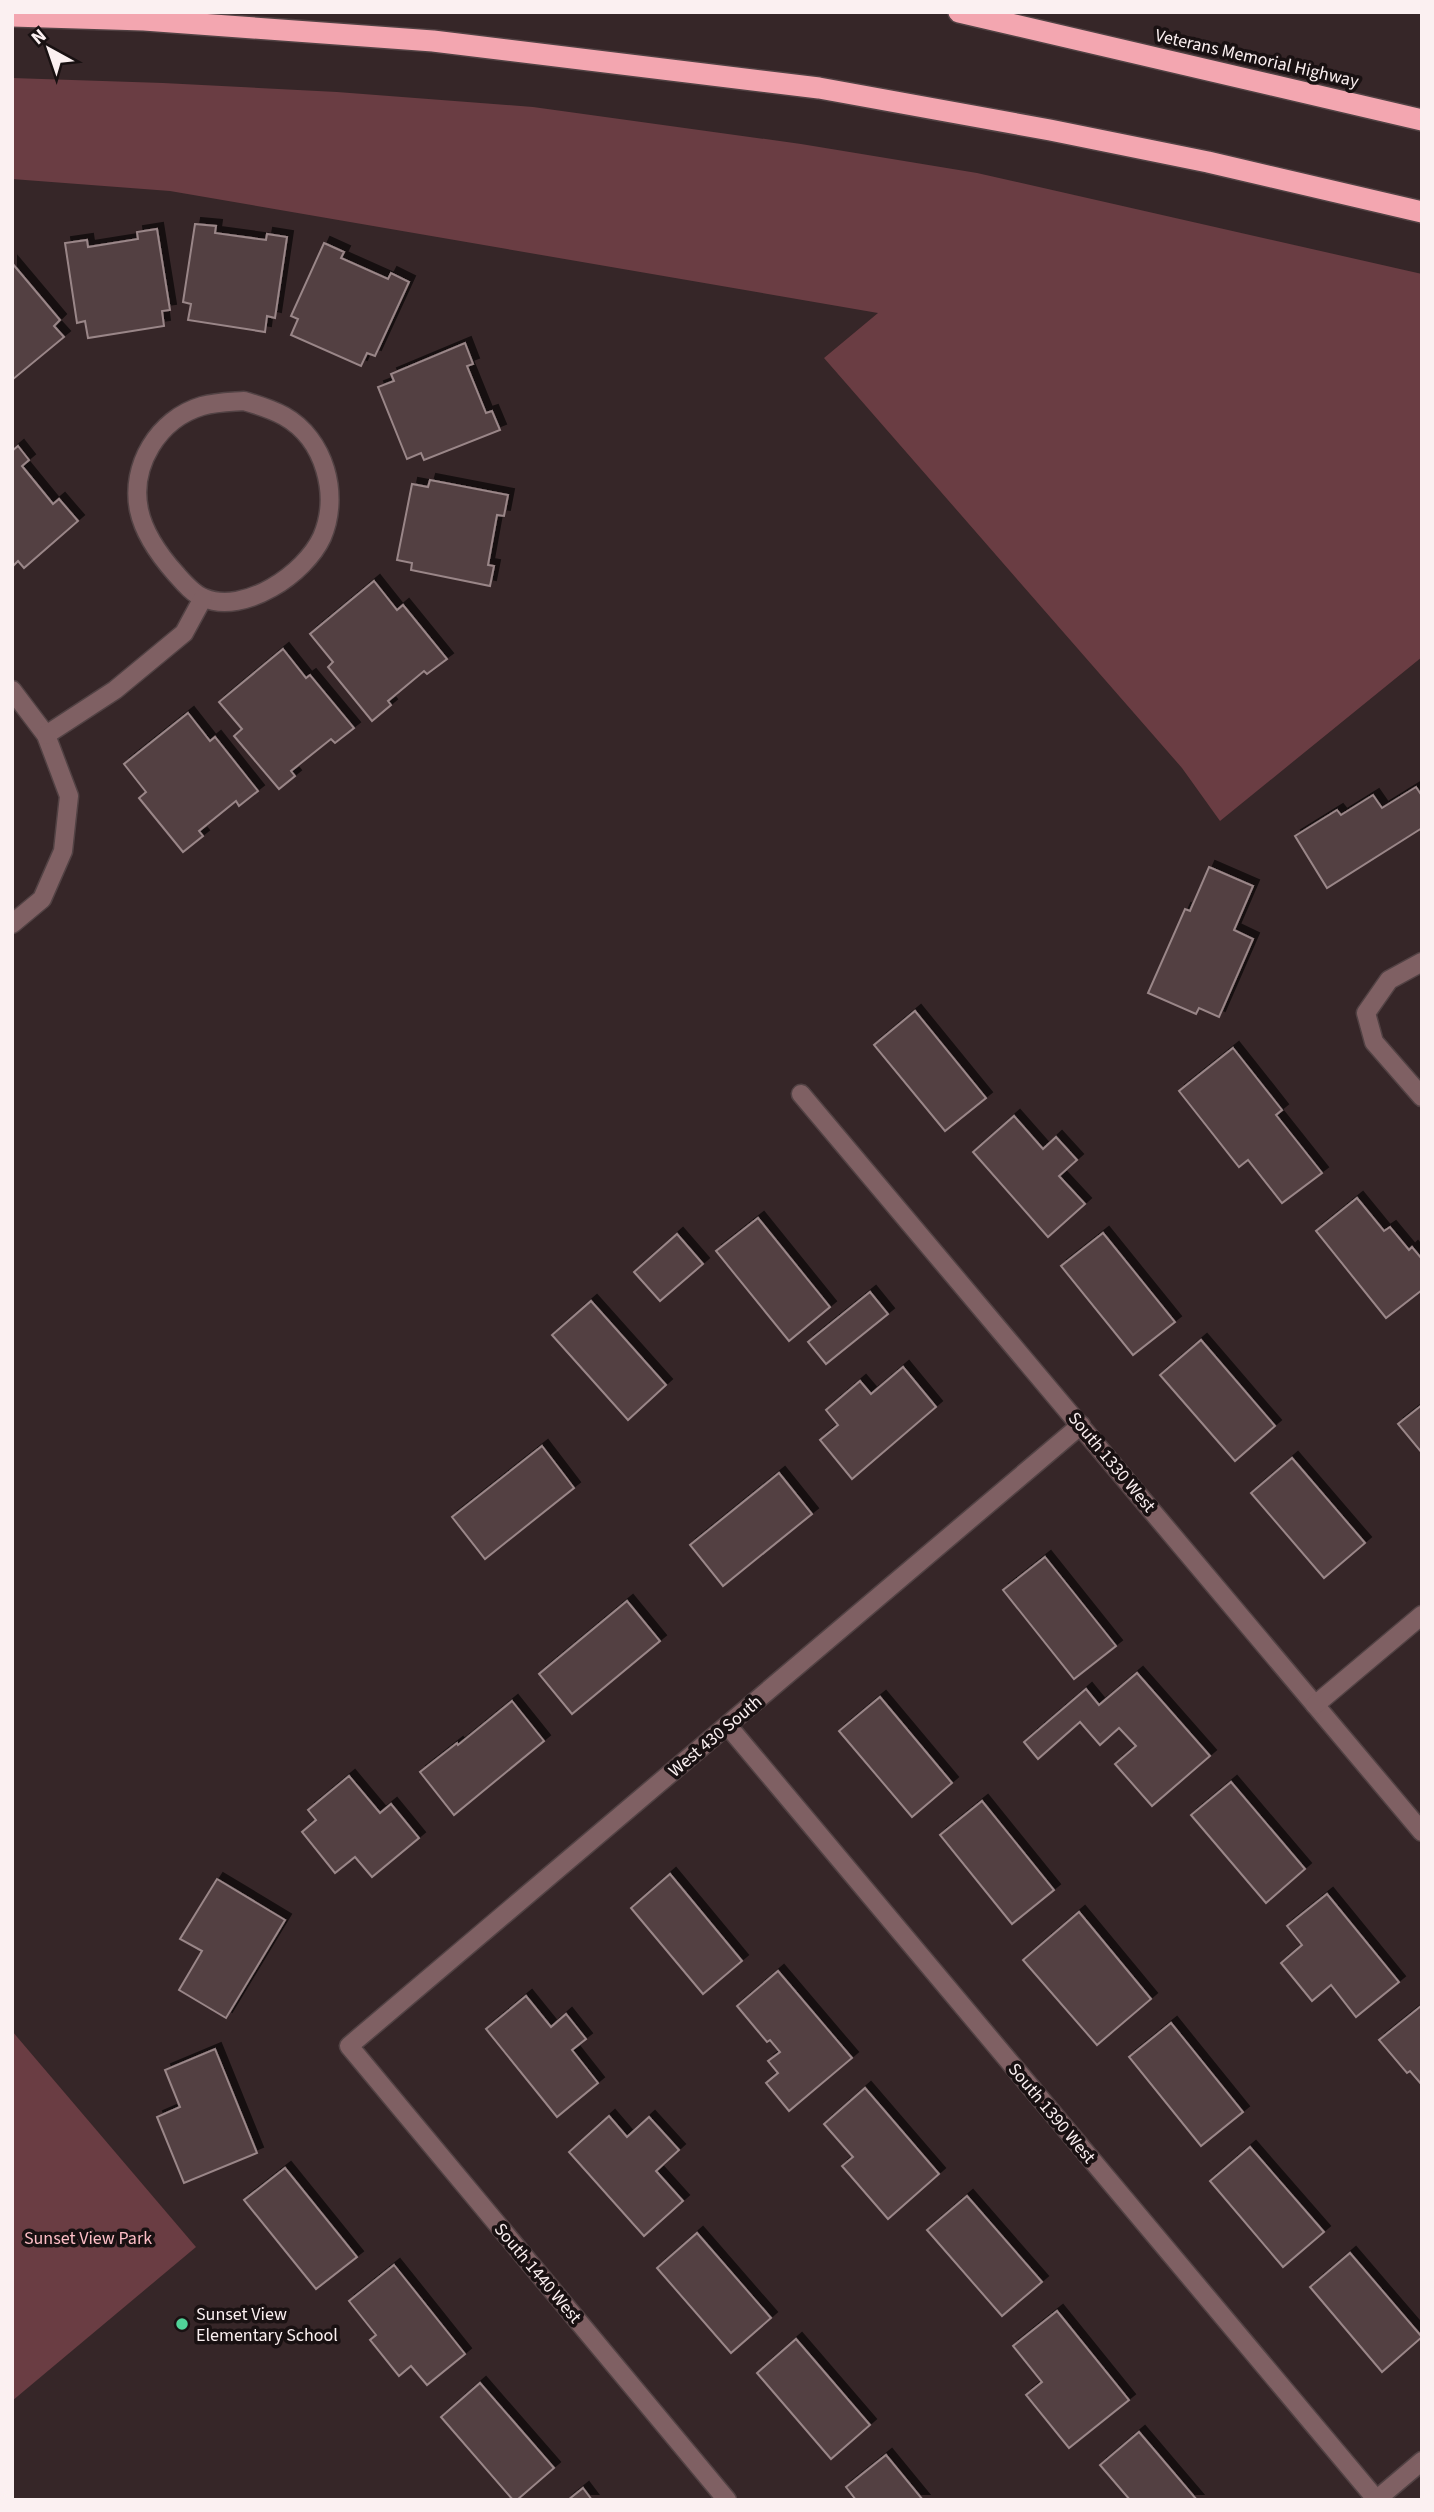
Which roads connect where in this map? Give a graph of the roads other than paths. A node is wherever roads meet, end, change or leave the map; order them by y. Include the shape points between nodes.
1 (959, 12) edge
2 (12, 16) edge
3 (1422, 120) edge
4 (1422, 212) edge
5 (203, 598) junction
6 (12, 690) edge
7 (46, 735) junction
8 (12, 924) edge
9 (1422, 962) edge
10 (801, 1094) dead end
11 (1422, 1097) edge
12 (1080, 1425) junction
13 (1422, 1615) edge
14 (1315, 1705) junction
15 (728, 1726) junction
16 (1422, 1832) edge
17 (349, 2046) joint
18 (1422, 2461) edge
19 (727, 2500) edge
20 (1376, 2500) edge

1 - 3 highway, Veterans Memorial Highway
2 - 4 highway via 156,21 433,41 819,88 1208,162
5 - 5 street via 229,604 268,591 312,553 325,528 330,494 318,451 305,432 286,417 244,401 200,407 180,416 162,430 140,468 137,489 145,529 171,569
5 - 7 street via 184,633 116,690
6 - 7 street
7 - 8 street via 69,796 63,851 42,899
9 - 11 street via 1389,980 1366,1013 1374,1042
10 - 12 street, South 1330 West
12 - 14 street, South 1330 West
12 - 15 street, West 430 South
13 - 14 street
14 - 16 street, South 1330 West
15 - 17 street, West 430 South
15 - 20 street, South 1390 West
17 - 19 street, South 1440 West
18 - 20 street

